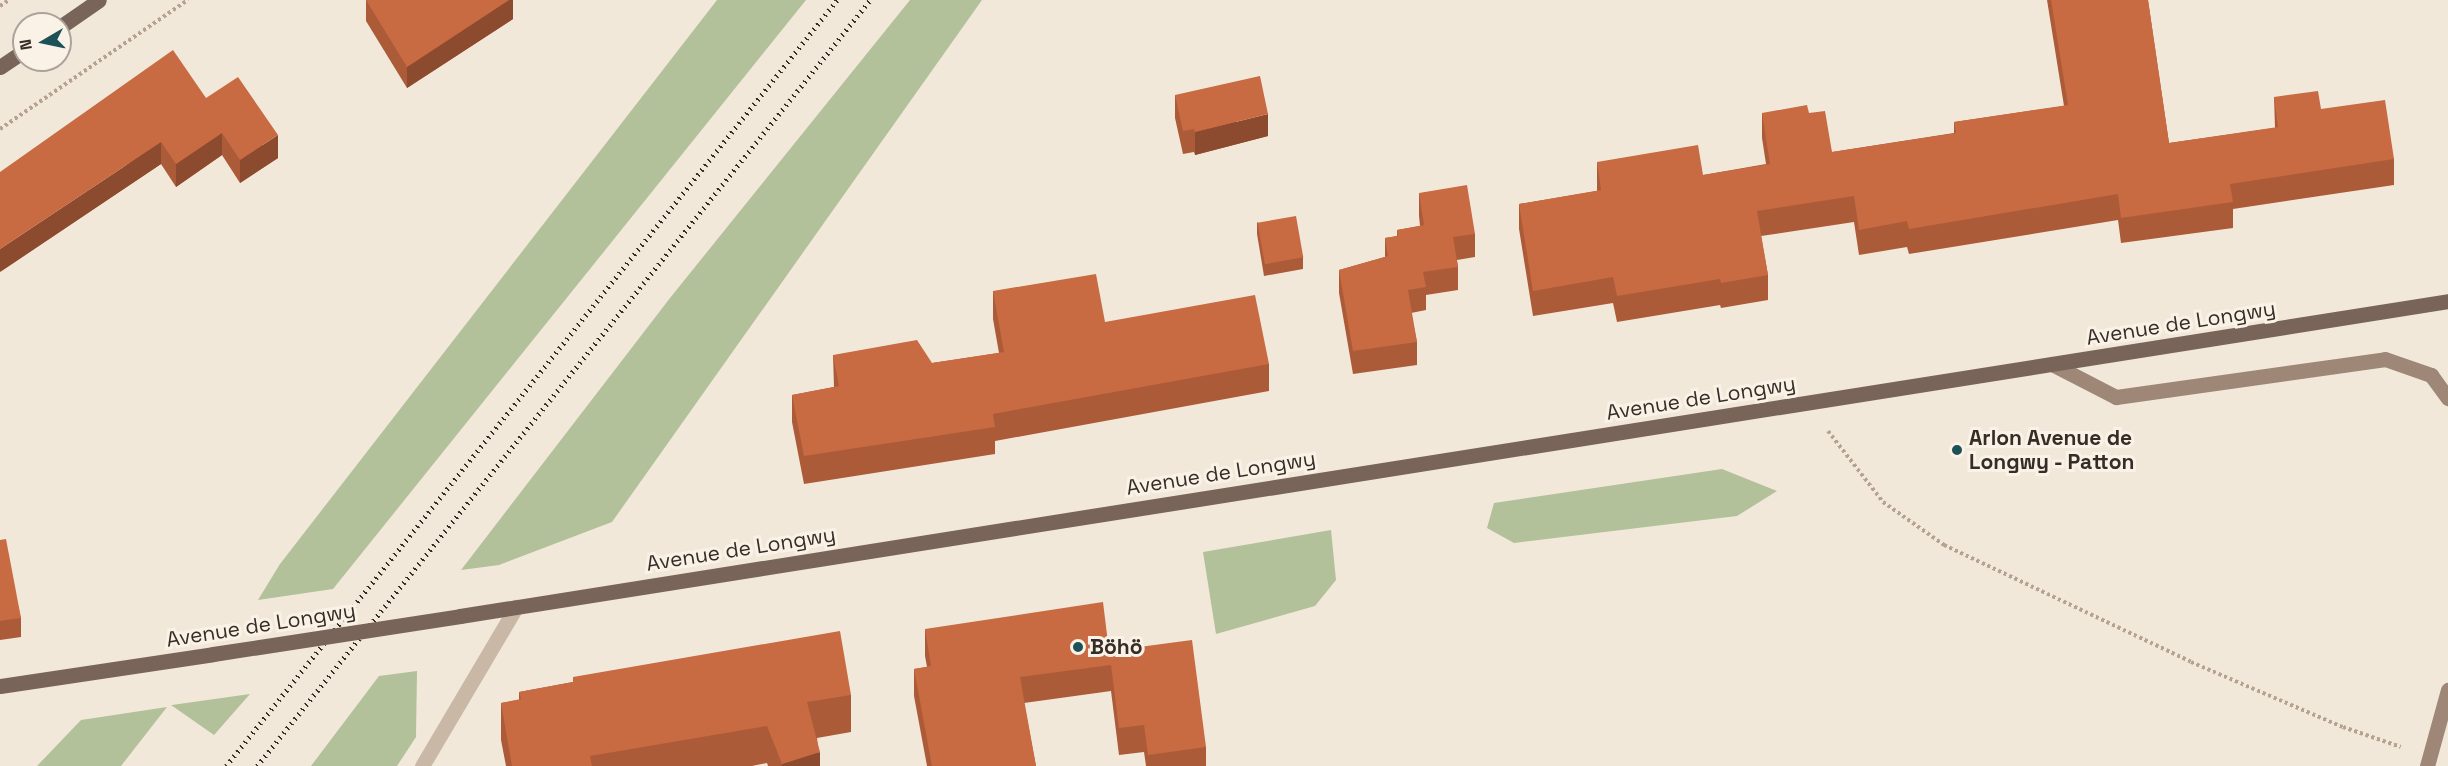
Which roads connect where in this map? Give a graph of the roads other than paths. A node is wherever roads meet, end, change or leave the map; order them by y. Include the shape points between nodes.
1 (99, 0) edge
2 (72, 19) edge
3 (2448, 301) edge
4 (2054, 365) junction
5 (2448, 398) edge
6 (516, 607) junction
7 (0, 686) edge
8 (2448, 690) edge
9 (2428, 762) edge
10 (422, 766) edge

1 - 2 main road
3 - 4 main road, Avenue de Longwy
4 - 5 main road via 2116,397 2385,359 2431,375
4 - 6 main road, Avenue de Longwy
6 - 7 main road, Avenue de Longwy, bridge
6 - 10 lane
8 - 9 main road

